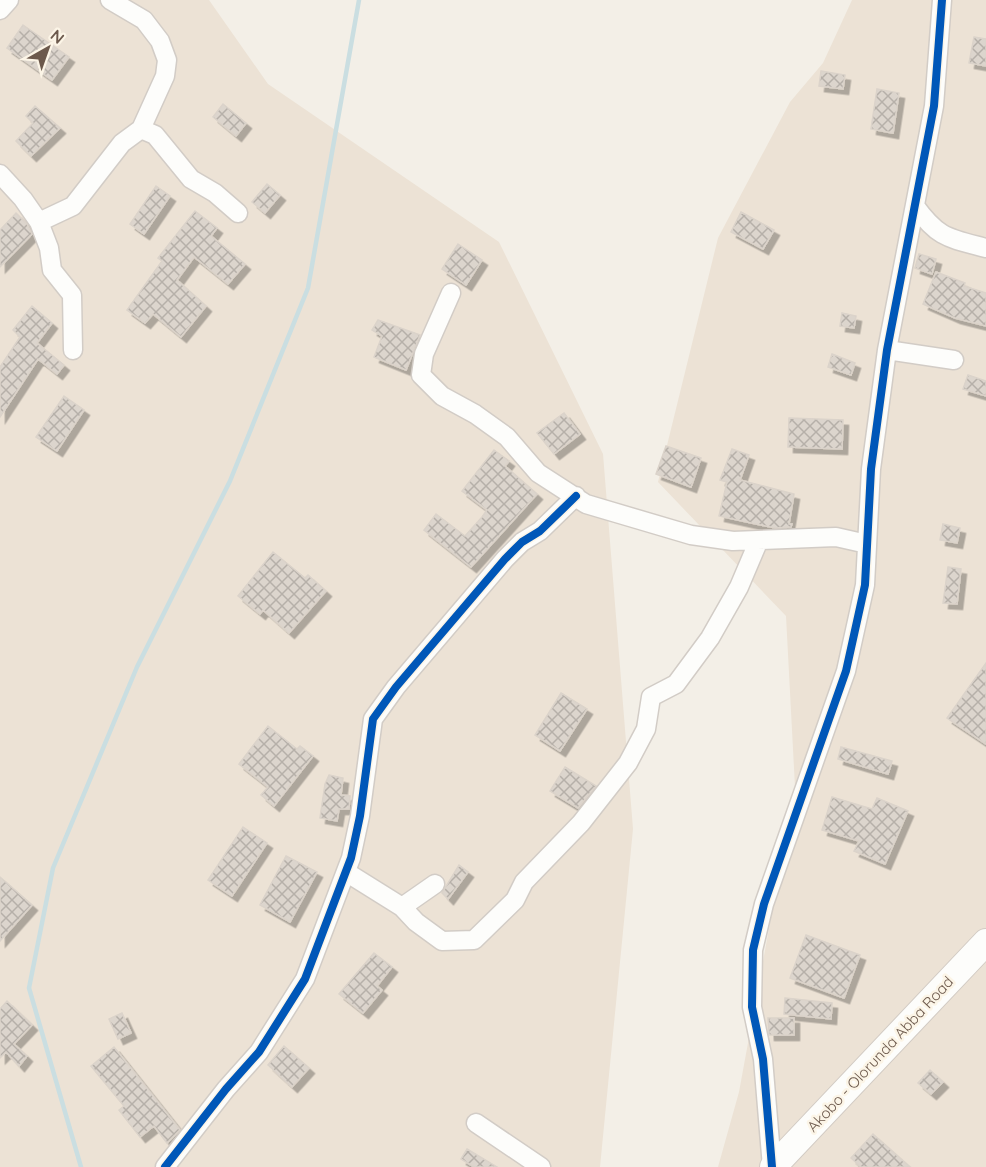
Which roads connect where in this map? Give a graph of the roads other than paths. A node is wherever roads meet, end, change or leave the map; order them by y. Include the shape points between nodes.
1 (9, 0) edge
2 (110, 0) edge
3 (942, 0) edge
4 (0, 10) edge
5 (141, 129) junction
6 (0, 174) edge
7 (915, 206) junction
8 (238, 213) dead end
9 (39, 222) junction
10 (986, 248) edge
11 (451, 293) dead end
12 (74, 350) dead end
13 (888, 350) junction
14 (954, 360) dead end
15 (576, 496) junction
16 (759, 540) junction
17 (867, 544) junction
18 (346, 872) junction
19 (435, 884) dead end
20 (402, 907) junction
21 (986, 942) edge
22 (476, 1123) dead end
23 (165, 1167) edge
24 (541, 1167) edge
25 (773, 1167) edge

1 - 4 street
2 - 5 street via 144,20 160,41 167,60 165,76
3 - 7 street via 934,106
5 - 8 street via 155,135 191,179
5 - 9 street via 122,143 73,206
6 - 9 street
7 - 10 street via 931,228 946,237
7 - 13 street
9 - 12 street via 52,270 72,295
11 - 15 street via 424,354 421,375 442,396 507,437 538,473
13 - 14 street
13 - 17 street via 871,469
15 - 16 street via 586,504 691,535
15 - 18 street via 505,559 373,719 360,816
16 - 17 street via 836,537
16 - 20 street via 710,638 676,684 651,697 646,729 628,763 581,823 524,882 515,900 474,940 442,941
17 - 25 street via 865,585 846,671 764,903 753,950 752,1007 763,1059
18 - 20 street
18 - 23 street via 305,979 286,1011 260,1052
19 - 20 street
21 - 25 main road, Akobo - Olorunda Abba Road
22 - 24 street

